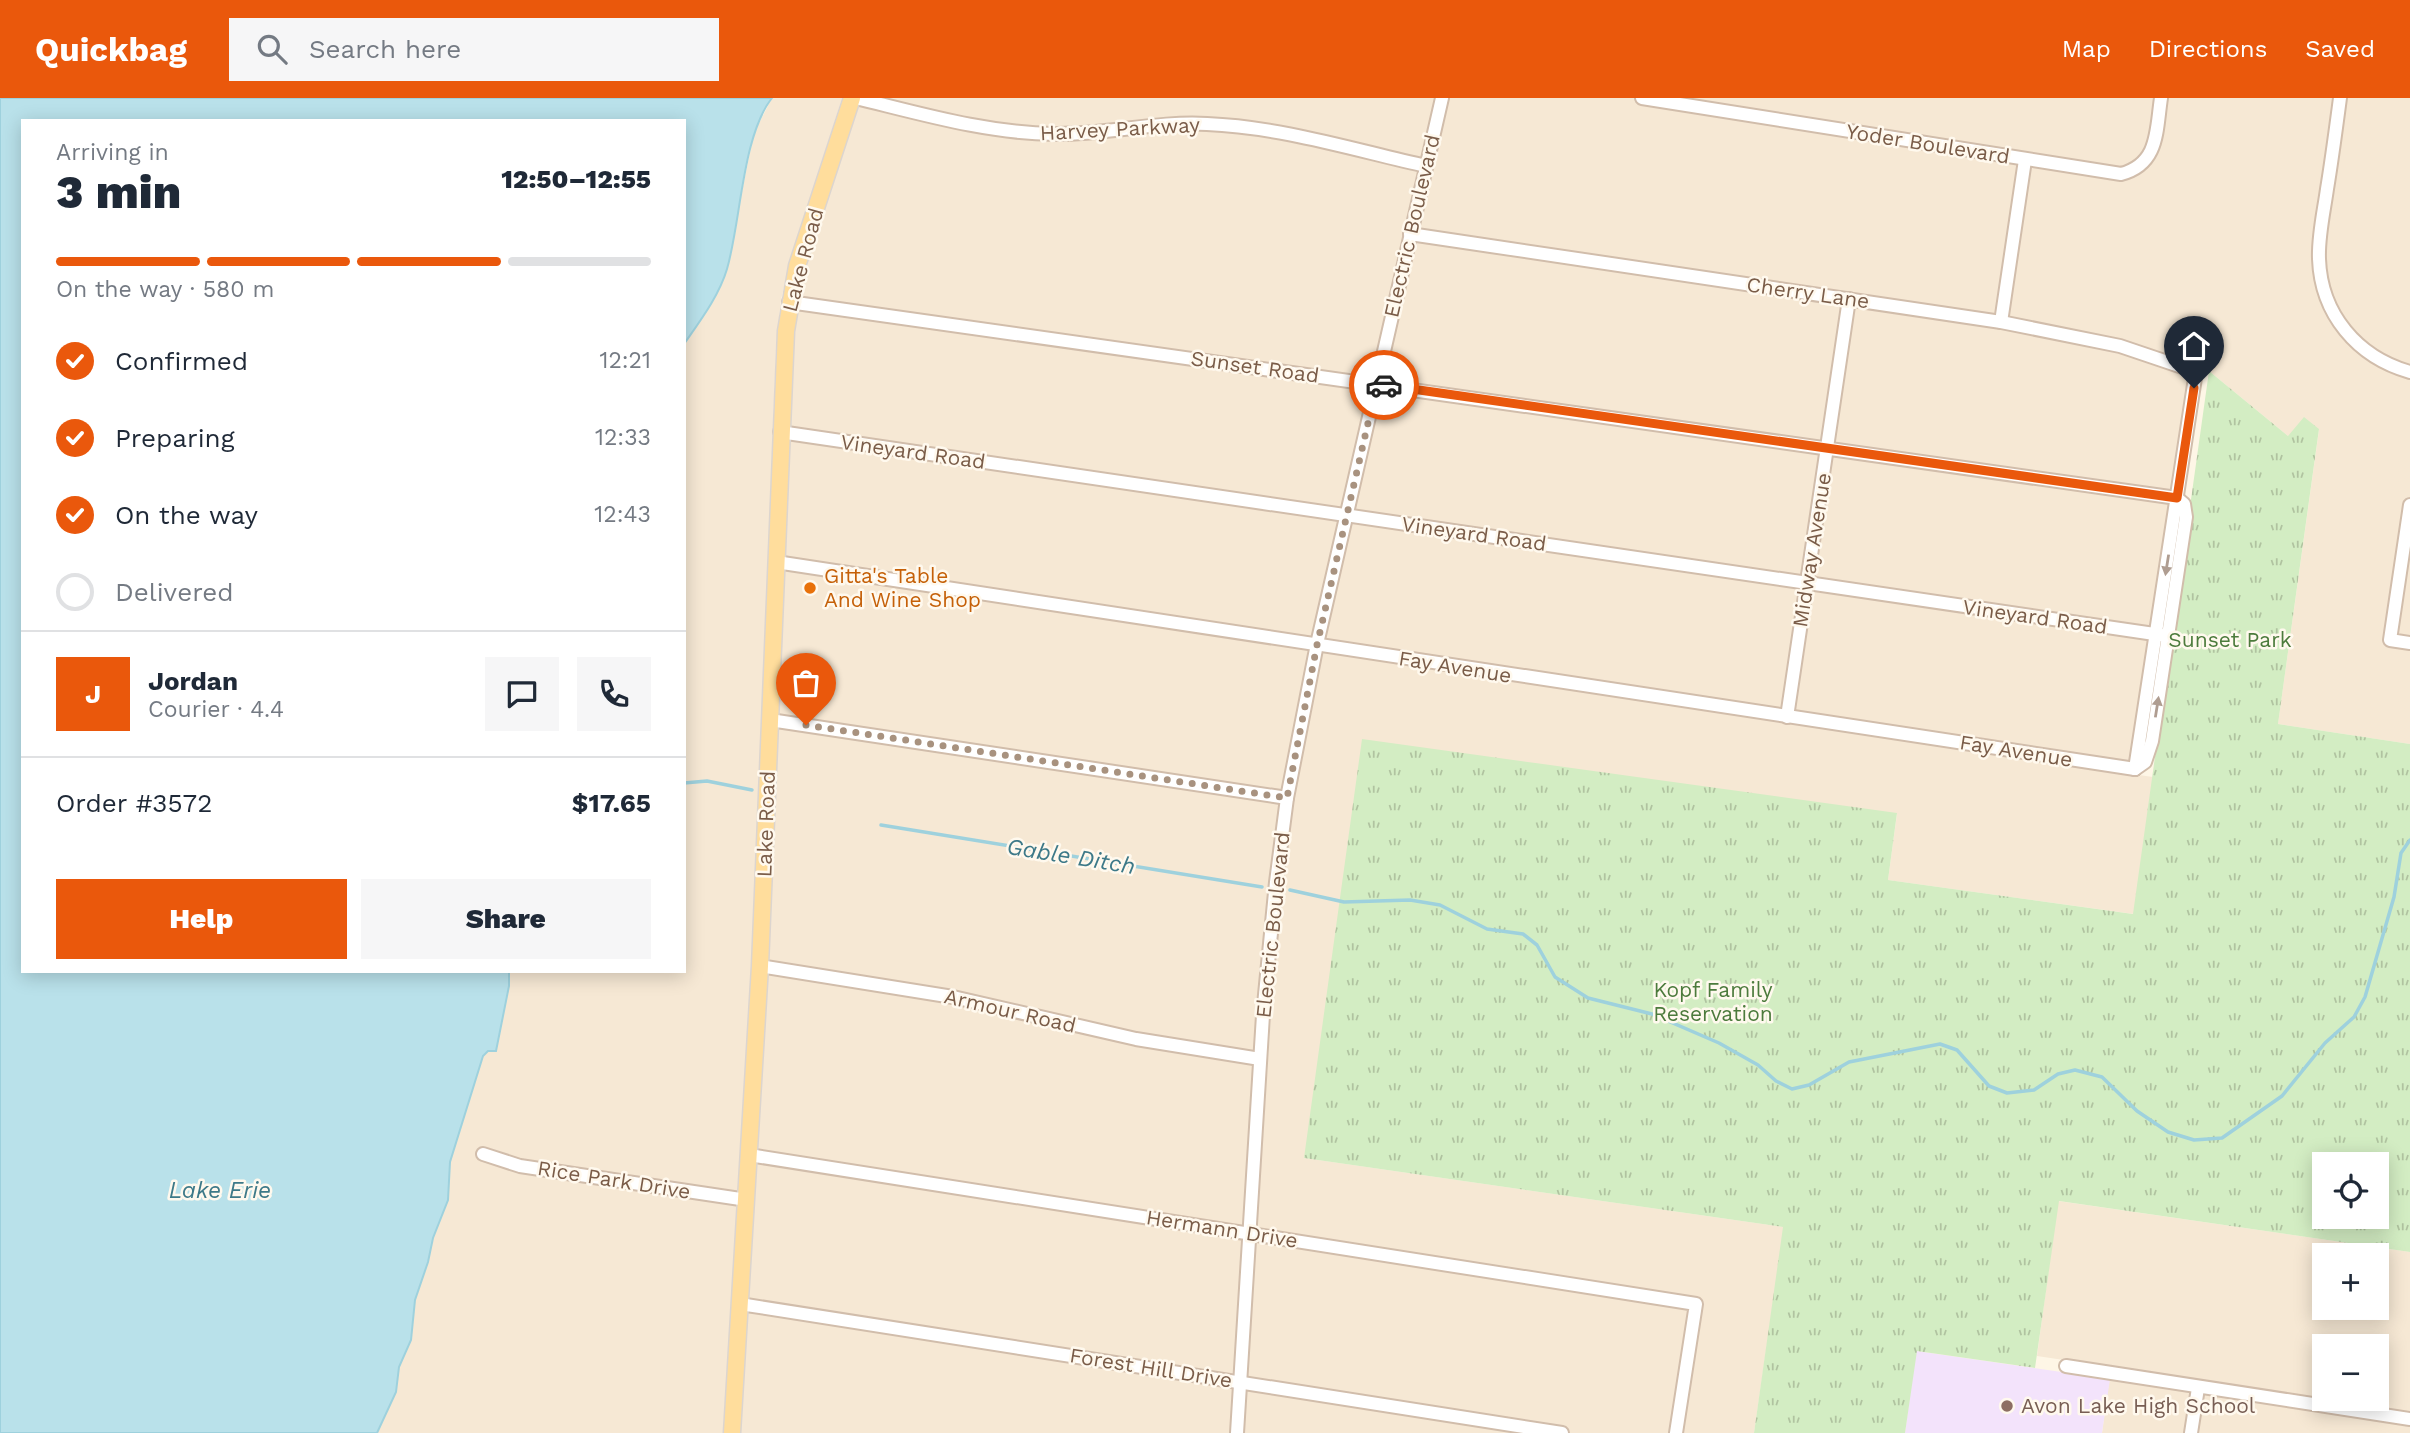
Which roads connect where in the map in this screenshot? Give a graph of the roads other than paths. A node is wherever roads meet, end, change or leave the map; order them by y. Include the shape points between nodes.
1 (854, 98) edge
2 (1441, 98) edge
3 (1643, 98) edge
4 (2161, 98) edge
5 (2340, 98) edge
6 (2025, 160) junction
7 (1426, 166) junction
8 (1410, 234) junction
9 (1849, 299) junction
10 (789, 302) junction
11 (2001, 322) junction
12 (2410, 372) edge
13 (1377, 384) junction
14 (780, 432) junction
15 (1828, 447) junction
16 (2177, 498) junction
17 (2410, 505) edge
18 (1346, 516) junction
19 (776, 562) junction
20 (1807, 583) junction
21 (2162, 635) junction
22 (2410, 643) edge
23 (1317, 645) junction
24 (1787, 717) junction
25 (770, 720) junction
26 (1287, 798) junction
27 (760, 966) junction
28 (1260, 1059) junction
29 (483, 1154) dead end
30 (749, 1155) junction
31 (747, 1200) junction
32 (1249, 1234) junction
33 (740, 1304) junction
34 (2066, 1366) dead end
35 (1240, 1382) junction
36 (2198, 1388) junction
37 (2410, 1419) edge
38 (732, 1433) edge
39 (1237, 1433) edge
40 (1562, 1433) edge
41 (1676, 1433) edge
42 (2191, 1433) edge

1 - 7 street, Harvey Parkway via 1023,133 1092,132 1169,123 1243,127
1 - 10 main road, Lake Road
2 - 7 street, Electric Boulevard
3 - 6 street, Yoder Boulevard
4 - 6 street, Yoder Boulevard via 2152,151 2130,171 2111,173
5 - 12 street via 2319,250 2321,281 2337,319 2357,344
6 - 11 street
7 - 8 street, Electric Boulevard
8 - 9 street, Cherry Lane
8 - 13 street, Electric Boulevard
9 - 11 street, Cherry Lane
9 - 15 street, Midway Avenue
10 - 13 street, Sunset Road
10 - 14 main road, Lake Road
11 - 16 street, Cherry Lane via 2120,346 2191,370 2196,378
13 - 15 street, Sunset Road
13 - 18 street, Electric Boulevard
14 - 18 street, Vineyard Road
14 - 19 main road, Lake Road
15 - 16 street, Sunset Road
15 - 20 street, Midway Avenue
16 - 21 street via 2184,504 2186,517
17 - 22 street via 2390,640
18 - 20 street, Vineyard Road
18 - 23 street, Electric Boulevard
19 - 23 street, Fay Avenue
19 - 25 main road, Lake Road
20 - 21 street, Vineyard Road
20 - 24 street, Midway Avenue
21 - 24 street, Fay Avenue via 2152,741 2145,762 2135,769
23 - 24 street, Fay Avenue
23 - 26 street, Electric Boulevard
25 - 26 street
25 - 27 main road, Lake Road
26 - 28 street, Electric Boulevard
27 - 28 street, Armour Road via 953,997 1136,1040
27 - 30 main road, Lake Road
28 - 32 street, Electric Boulevard
29 - 31 street, Rice Park Drive via 520,1166
30 - 31 main road, Lake Road
30 - 32 street, Hermann Drive
31 - 33 main road, Lake Road
32 - 35 street, Electric Boulevard
32 - 41 street, Hermann Drive via 1696,1304
33 - 35 street, Forest Hill Drive
33 - 38 main road, Lake Road
34 - 36 street
35 - 39 street, Electric Boulevard
35 - 40 street, Forest Hill Drive
36 - 37 street
36 - 42 street

